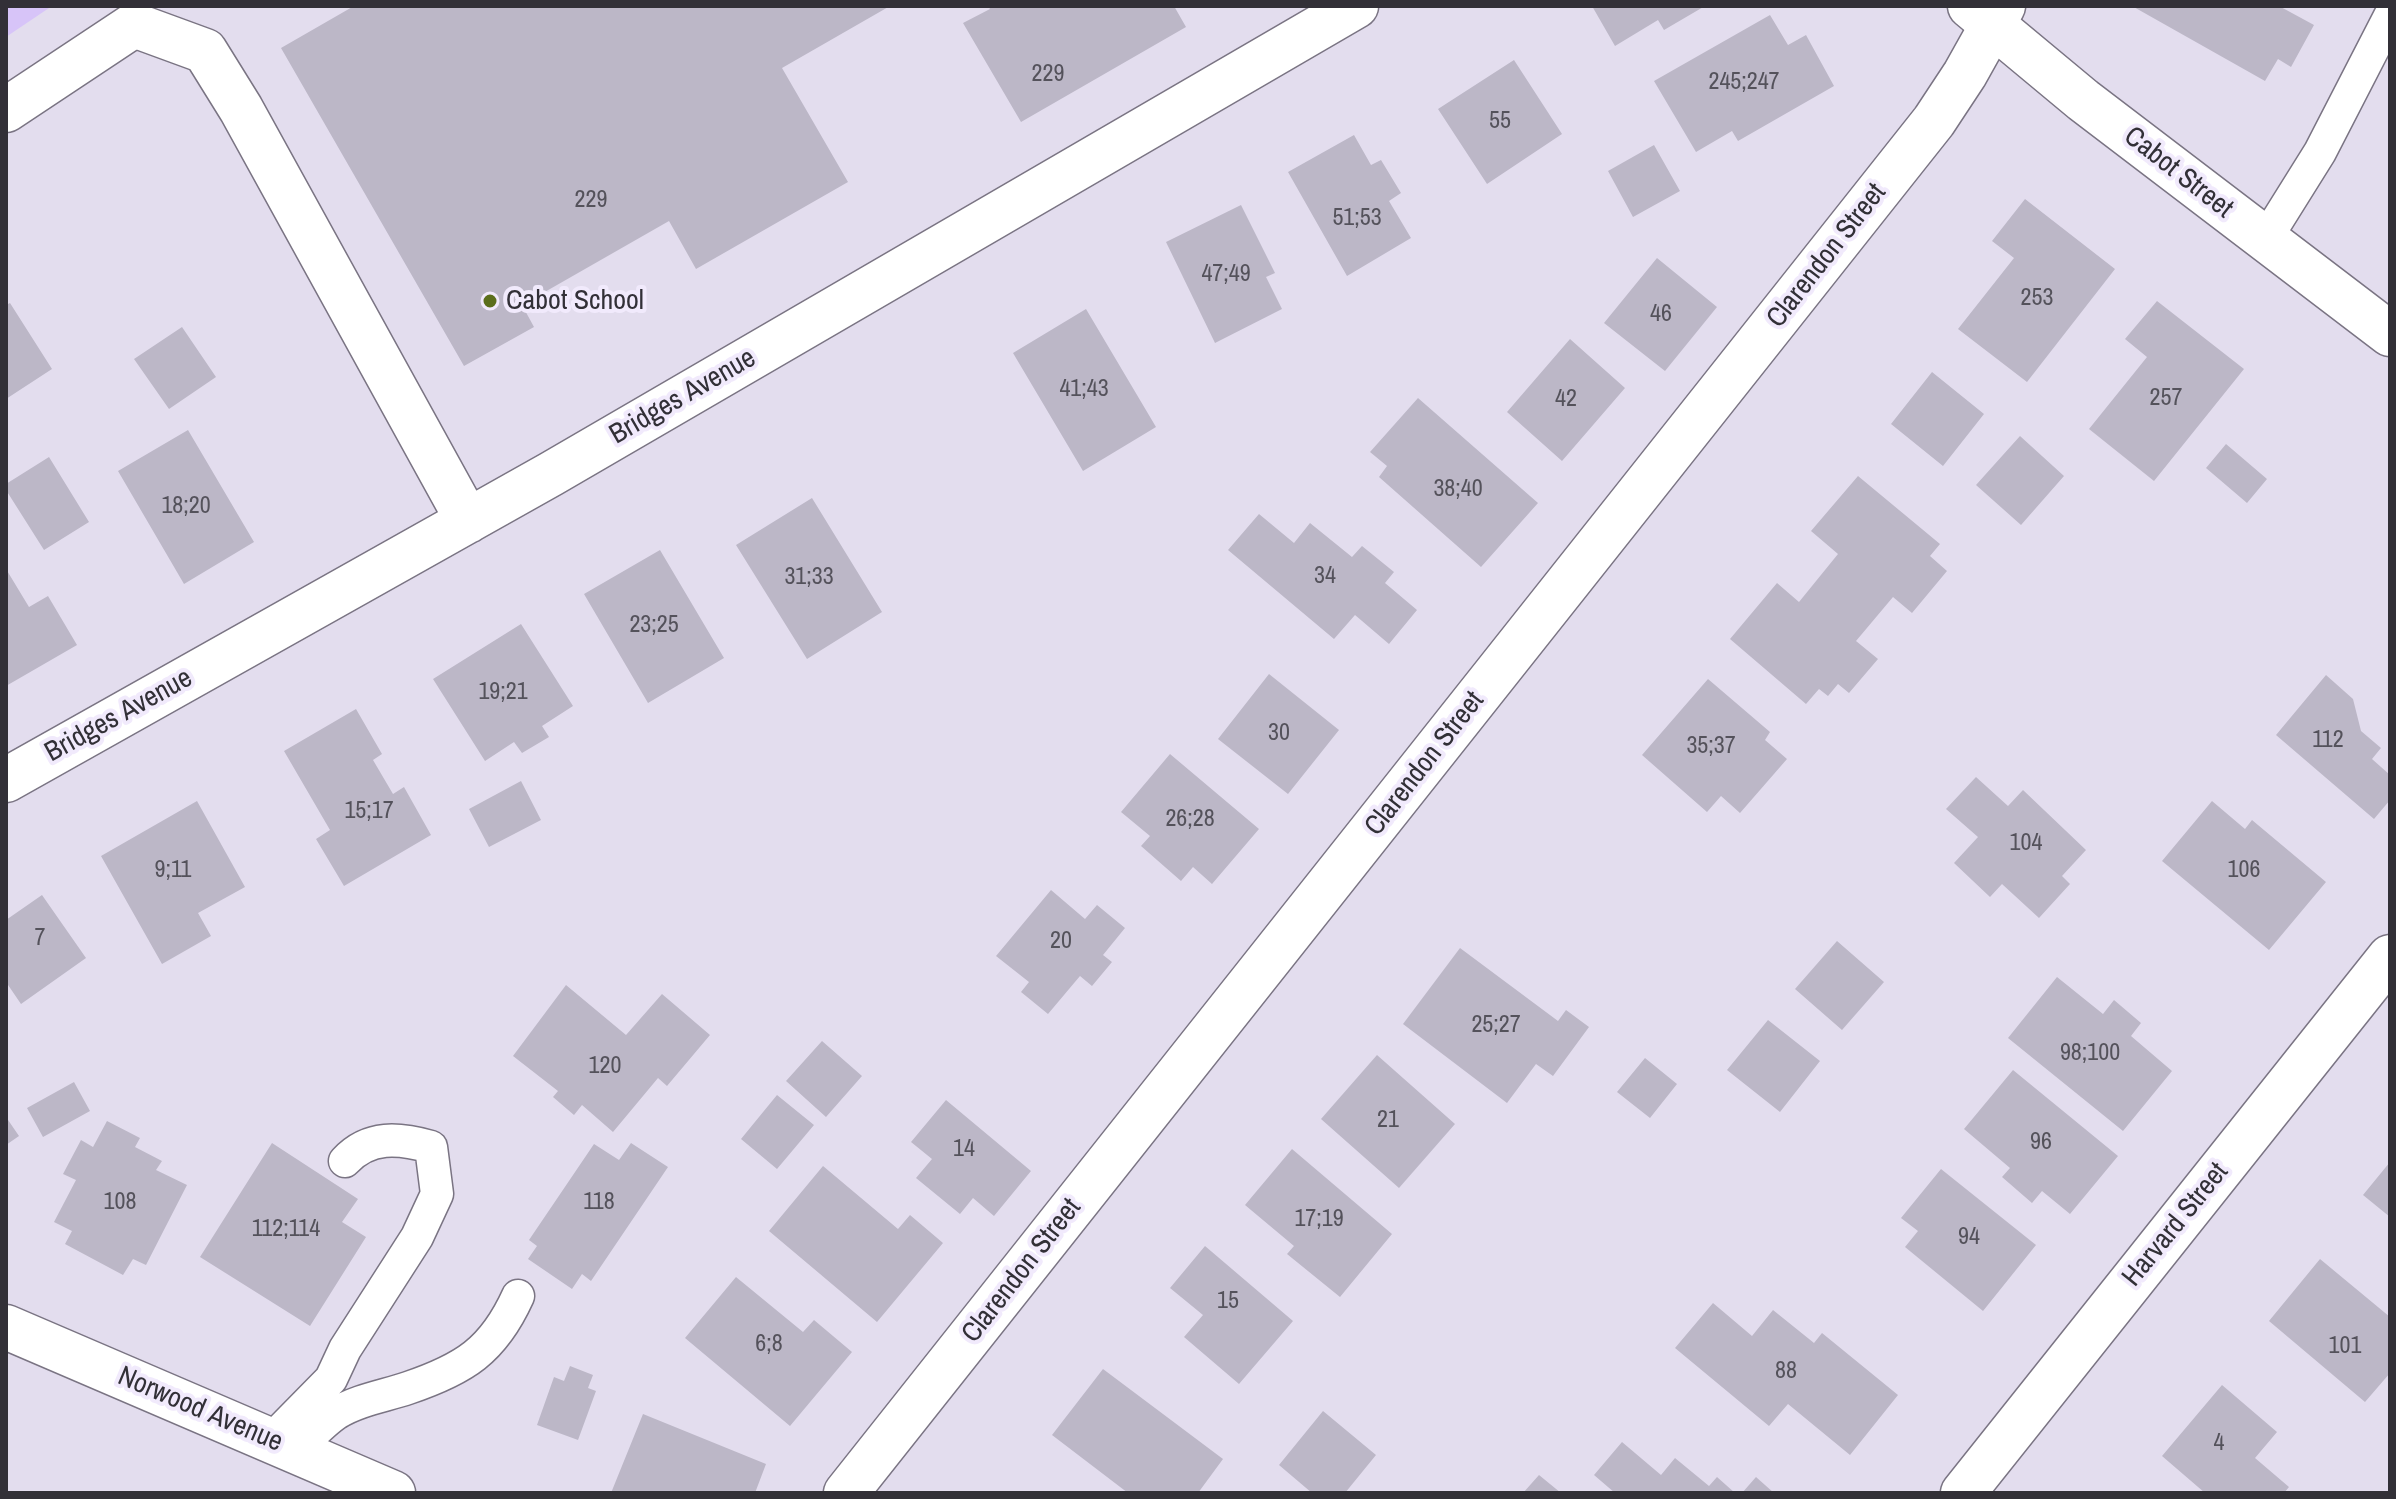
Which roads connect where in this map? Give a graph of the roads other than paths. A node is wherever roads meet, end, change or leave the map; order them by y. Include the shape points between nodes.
1 (1356, 6) edge
2 (1988, 13) edge
3 (2390, 16) edge
4 (6, 110) edge
5 (2265, 240) junction
6 (2390, 334) edge
7 (468, 521) junction
8 (6, 780) edge
9 (2390, 957) edge
10 (345, 1161) dead end
11 (518, 1296) dead end
12 (6, 1327) edge
13 (283, 1446) junction
14 (1971, 1490) edge
15 (393, 1493) edge
16 (846, 1493) edge

1 - 7 street, Bridges Avenue
2 - 5 street, Cabot Street
2 - 16 street, Clarendon Street via 1934,121
3 - 5 lane via 2320,152
4 - 7 street via 134,25 205,51
5 - 6 street, Cabot Street
7 - 8 street, Bridges Avenue
9 - 14 street, Harvard Street
10 - 13 lane via 356,1149 381,1140 431,1147 437,1194 417,1237 331,1379
11 - 13 lane via 485,1349 409,1388 337,1413
12 - 13 street, Norwood Avenue
13 - 15 street, Norwood Avenue

